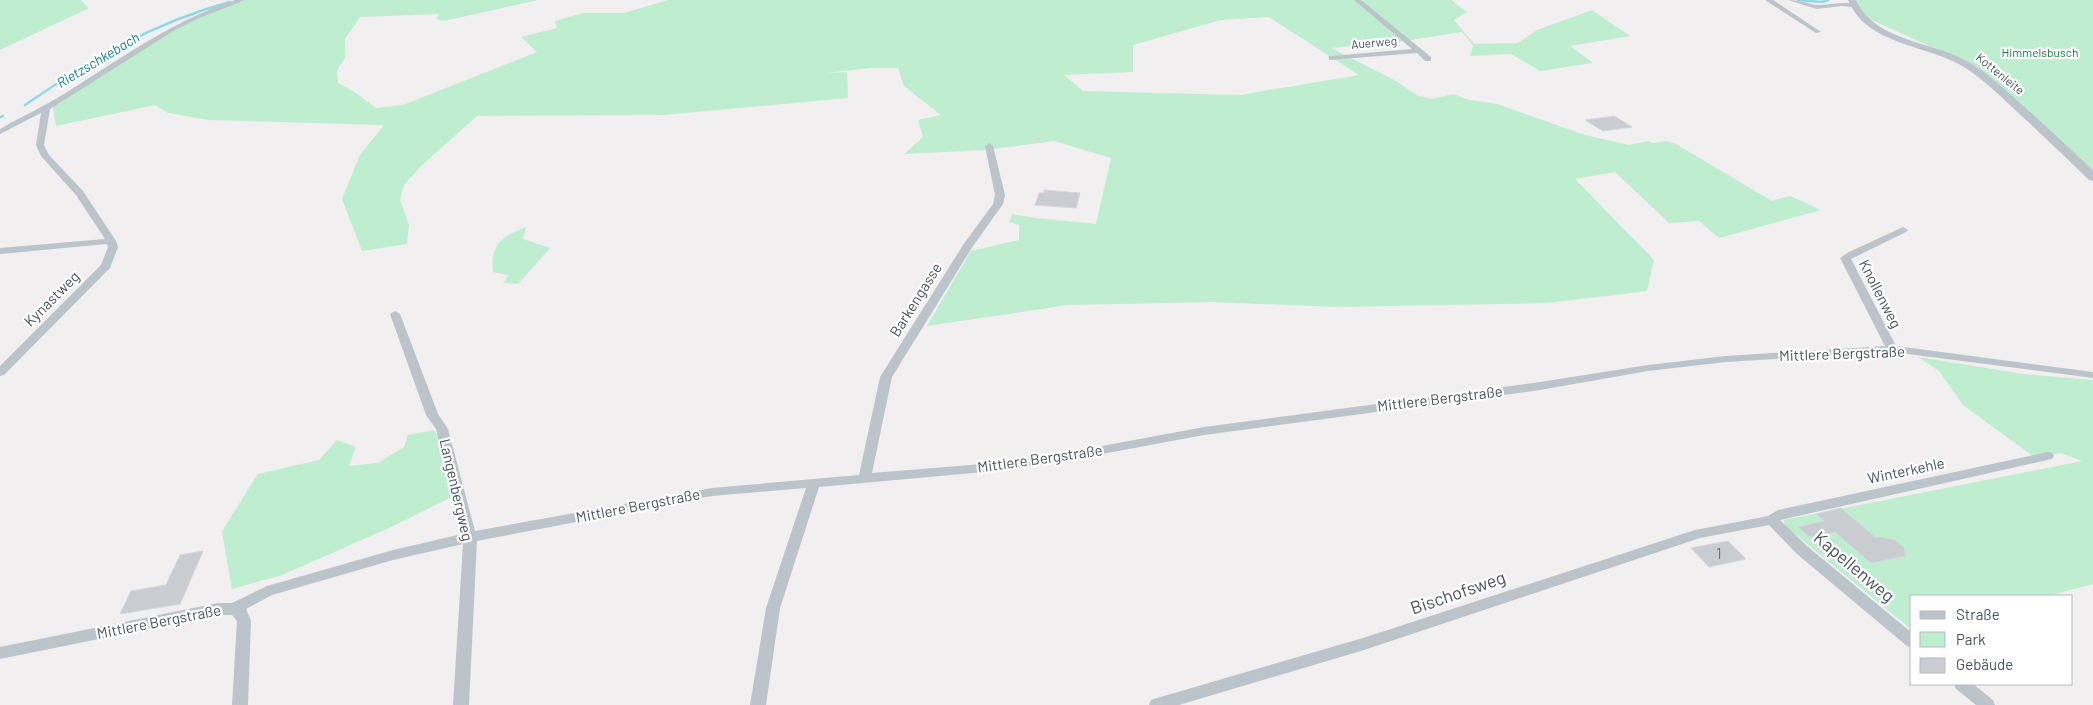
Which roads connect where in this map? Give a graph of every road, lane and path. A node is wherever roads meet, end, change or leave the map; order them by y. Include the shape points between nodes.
1 (242, 0) edge
2 (1357, 0) edge
3 (1768, 0) edge
4 (1791, 0) edge
5 (1853, 3) edge
6 (1818, 32) dead end
7 (1418, 51) junction
8 (1332, 58) dead end
9 (1428, 59) dead end
10 (46, 108) junction
11 (0, 132) edge
12 (989, 146) dead end
13 (2093, 177) edge
14 (1903, 230) dead end
15 (111, 240) junction
16 (0, 251) edge
17 (395, 314) dead end
18 (1892, 349) junction
19 (0, 373) edge
20 (2093, 375) edge
21 (2048, 456) dead end
22 (865, 478) junction
23 (814, 483) junction
24 (1772, 520) junction
25 (470, 537) junction
26 (235, 610) junction
27 (1910, 640) edge
28 (0, 653) edge
29 (1963, 685) edge
30 (240, 705) edge
31 (461, 705) edge
32 (758, 705) edge
33 (1157, 705) edge
34 (1987, 705) edge

1 - 10 street via 172,27
2 - 7 street, Auerweg
3 - 6 street
4 - 5 street via 1817,7
5 - 13 street, Kottenleite via 1863,19 1874,27 1950,56 1976,70
7 - 8 street, Auerweg
7 - 9 street, Auerweg
10 - 11 street
10 - 15 street via 40,144 45,156 80,193
12 - 22 street, Barkengasse via 1000,195 998,204 968,245 886,377
14 - 18 street, Knollenweg via 1845,258
15 - 16 street, Kynastweg
15 - 19 street, Kynastweg via 113,247 106,266
17 - 25 street, Langenbergweg via 432,415 442,429
18 - 20 street, Mittlere Bergstraße
18 - 22 street, Mittlere Bergstraße via 1754,357 1648,368 1540,386 1204,431 1027,463
21 - 24 street, Winterkehle via 1778,515
22 - 23 street, Mittlere Bergstraße
23 - 25 street, Mittlere Bergstraße via 712,492
23 - 32 street via 773,608
24 - 27 street, Kapellenweg via 1802,550
24 - 33 street, Bischofsweg via 1700,533 1364,644
25 - 26 street, Mittlere Bergstraße via 267,591
25 - 31 street, Langenbergweg
26 - 28 street, Mittlere Bergstraße via 218,609
26 - 30 street via 241,613 244,621
29 - 34 street

